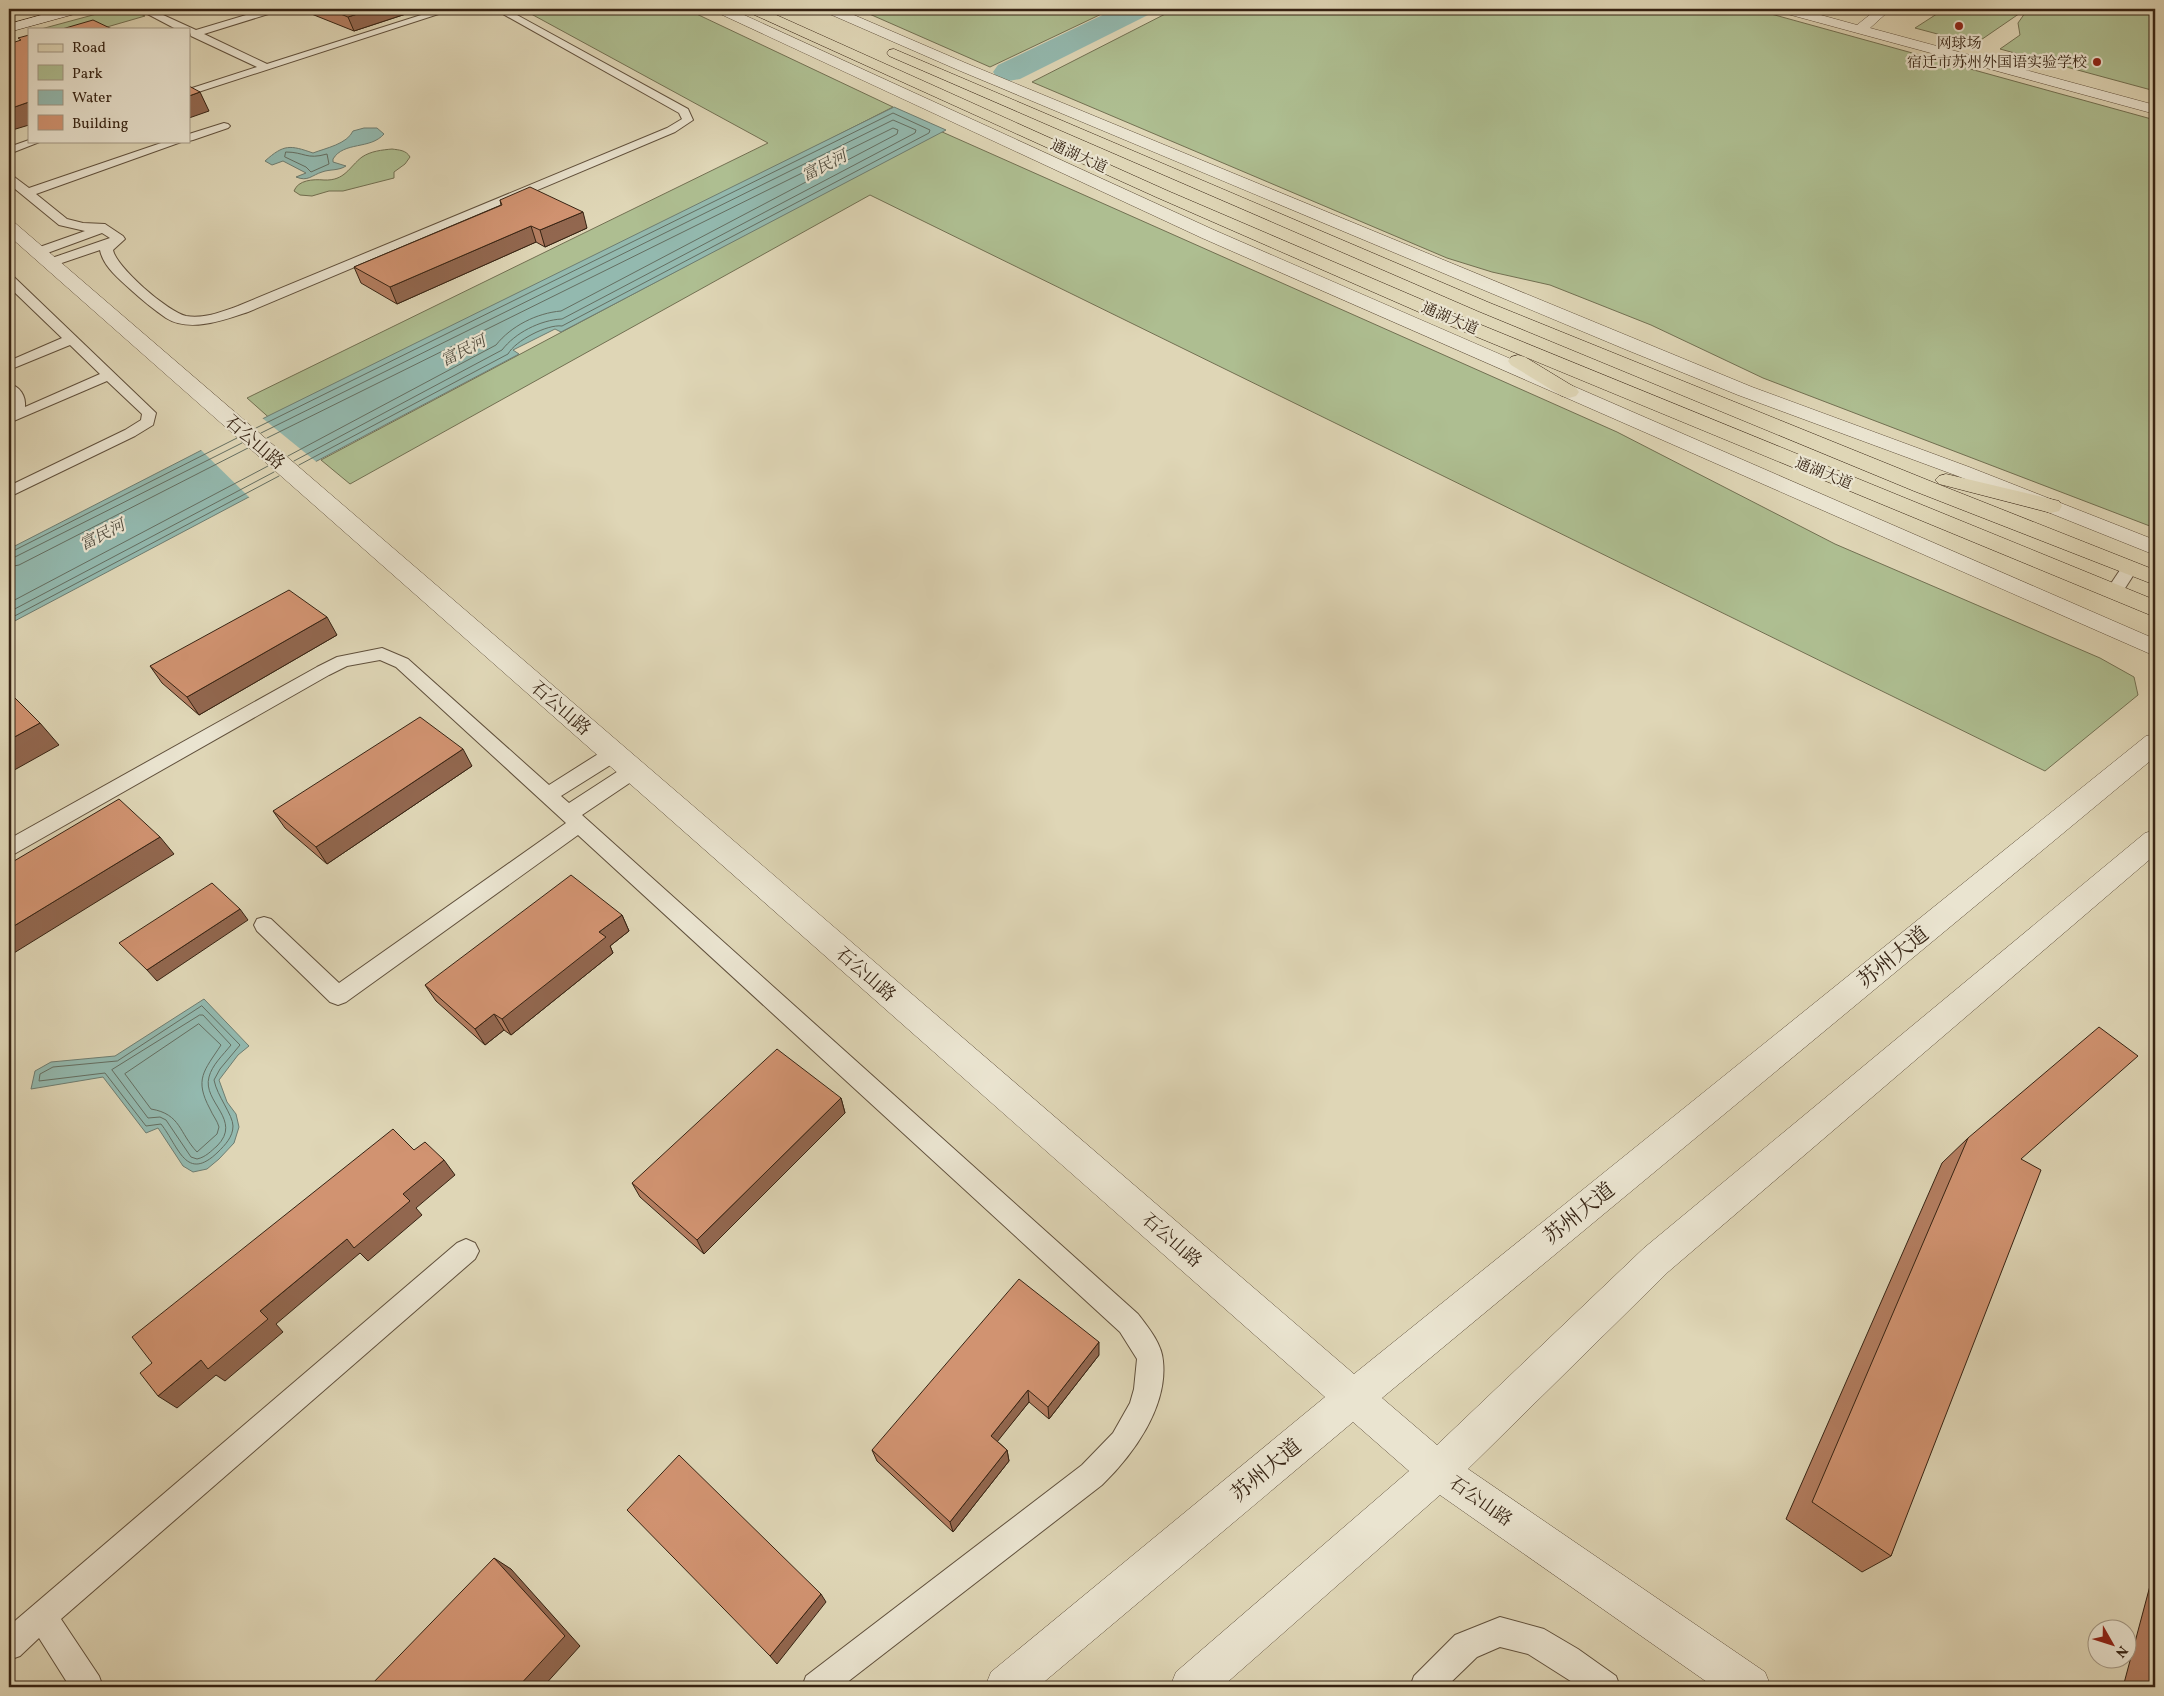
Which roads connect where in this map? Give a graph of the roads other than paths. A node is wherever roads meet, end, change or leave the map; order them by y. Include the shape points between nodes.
1 (30, 9) edge
2 (77, 9) edge
3 (143, 9) edge
4 (275, 9) edge
5 (448, 9) edge
6 (499, 9) edge
7 (721, 9) edge
8 (753, 9) edge
9 (793, 9) edge
10 (830, 9) edge
11 (1785, 9) edge
12 (1799, 9) edge
13 (1867, 9) edge
14 (1885, 9) edge
15 (9, 14) edge
16 (1855, 26) junction
17 (9, 28) edge
18 (182, 28) edge
19 (191, 32) edge
20 (265, 67) junction
21 (190, 92) edge
22 (2155, 106) edge
23 (2155, 110) edge
24 (224, 126) dead end
25 (190, 138) edge
26 (34, 142) edge
27 (177, 142) edge
28 (9, 150) edge
29 (9, 178) edge
30 (27, 193) junction
31 (9, 227) edge
32 (103, 229) junction
33 (119, 239) junction
34 (44, 258) junction
35 (9, 280) edge
36 (1435, 312) junction
37 (72, 339) junction
38 (9, 366) edge
39 (110, 375) junction
40 (9, 388) edge
41 (1569, 392) junction
42 (12, 418) edge
43 (1848, 456) junction
44 (9, 492) edge
45 (2051, 506) junction
46 (2155, 548) edge
47 (2130, 568) junction
48 (2155, 578) edge
49 (2114, 592) junction
50 (2155, 609) edge
51 (2155, 648) edge
52 (2155, 743) edge
53 (623, 762) junction
54 (547, 796) junction
55 (573, 819) junction
56 (2155, 840) edge
57 (9, 848) edge
58 (264, 925) dead end
59 (466, 1251) dead end
60 (1353, 1398) junction
61 (1438, 1471) junction
62 (42, 1616) junction
63 (9, 1645) edge
64 (88, 1687) edge
65 (817, 1687) edge
66 (1006, 1687) edge
67 (1192, 1687) edge
68 (1425, 1687) edge
69 (1605, 1687) edge
70 (1750, 1687) edge

1 - 15 street
2 - 17 street
3 - 18 lane
4 - 19 lane
5 - 20 lane
6 - 33 lane via 684,111 688,120 671,130 242,309 205,320 172,316 116,269 105,253
7 - 41 street via 1208,234
8 - 36 main road, 通湖大道 via 1145,186
9 - 43 main road, 通湖大道 via 1484,307
10 - 45 street via 1745,391
11 - 16 street
12 - 16 street
13 - 16 street
14 - 16 street
16 - 22 street
16 - 23 street
19 - 20 lane
20 - 21 lane
24 - 25 lane
26 - 28 lane
27 - 30 lane
29 - 30 lane
30 - 32 lane via 63,222
31 - 34 street, 石公山路
32 - 33 lane
32 - 34 lane
33 - 34 lane
34 - 53 street, 石公山路
35 - 37 lane
36 - 41 main road
36 - 49 main road, 通湖大道
37 - 38 lane
37 - 39 lane
39 - 42 lane
39 - 44 lane via 149,413 148,422
40 - 42 lane via 20,404
41 - 51 street
43 - 45 main road
43 - 47 main road, 通湖大道
45 - 46 street
47 - 48 main road, 通湖大道
47 - 49 lane
49 - 50 main road, 通湖大道
52 - 60 street, 苏州大道
53 - 54 lane
53 - 55 lane
53 - 60 street, 石公山路
54 - 55 lane
54 - 57 lane via 402,663 382,654 343,661 323,671
55 - 58 lane via 338,996
55 - 65 lane via 1129,1323 1150,1359 1148,1391 1136,1422 1113,1456
56 - 61 street via 1656,1260
59 - 62 lane
60 - 61 street, 石公山路
60 - 66 street, 苏州大道
61 - 67 street
61 - 70 street, 石公山路
62 - 63 lane
62 - 64 lane
68 - 69 lane via 1466,1646 1500,1632 1533,1640

